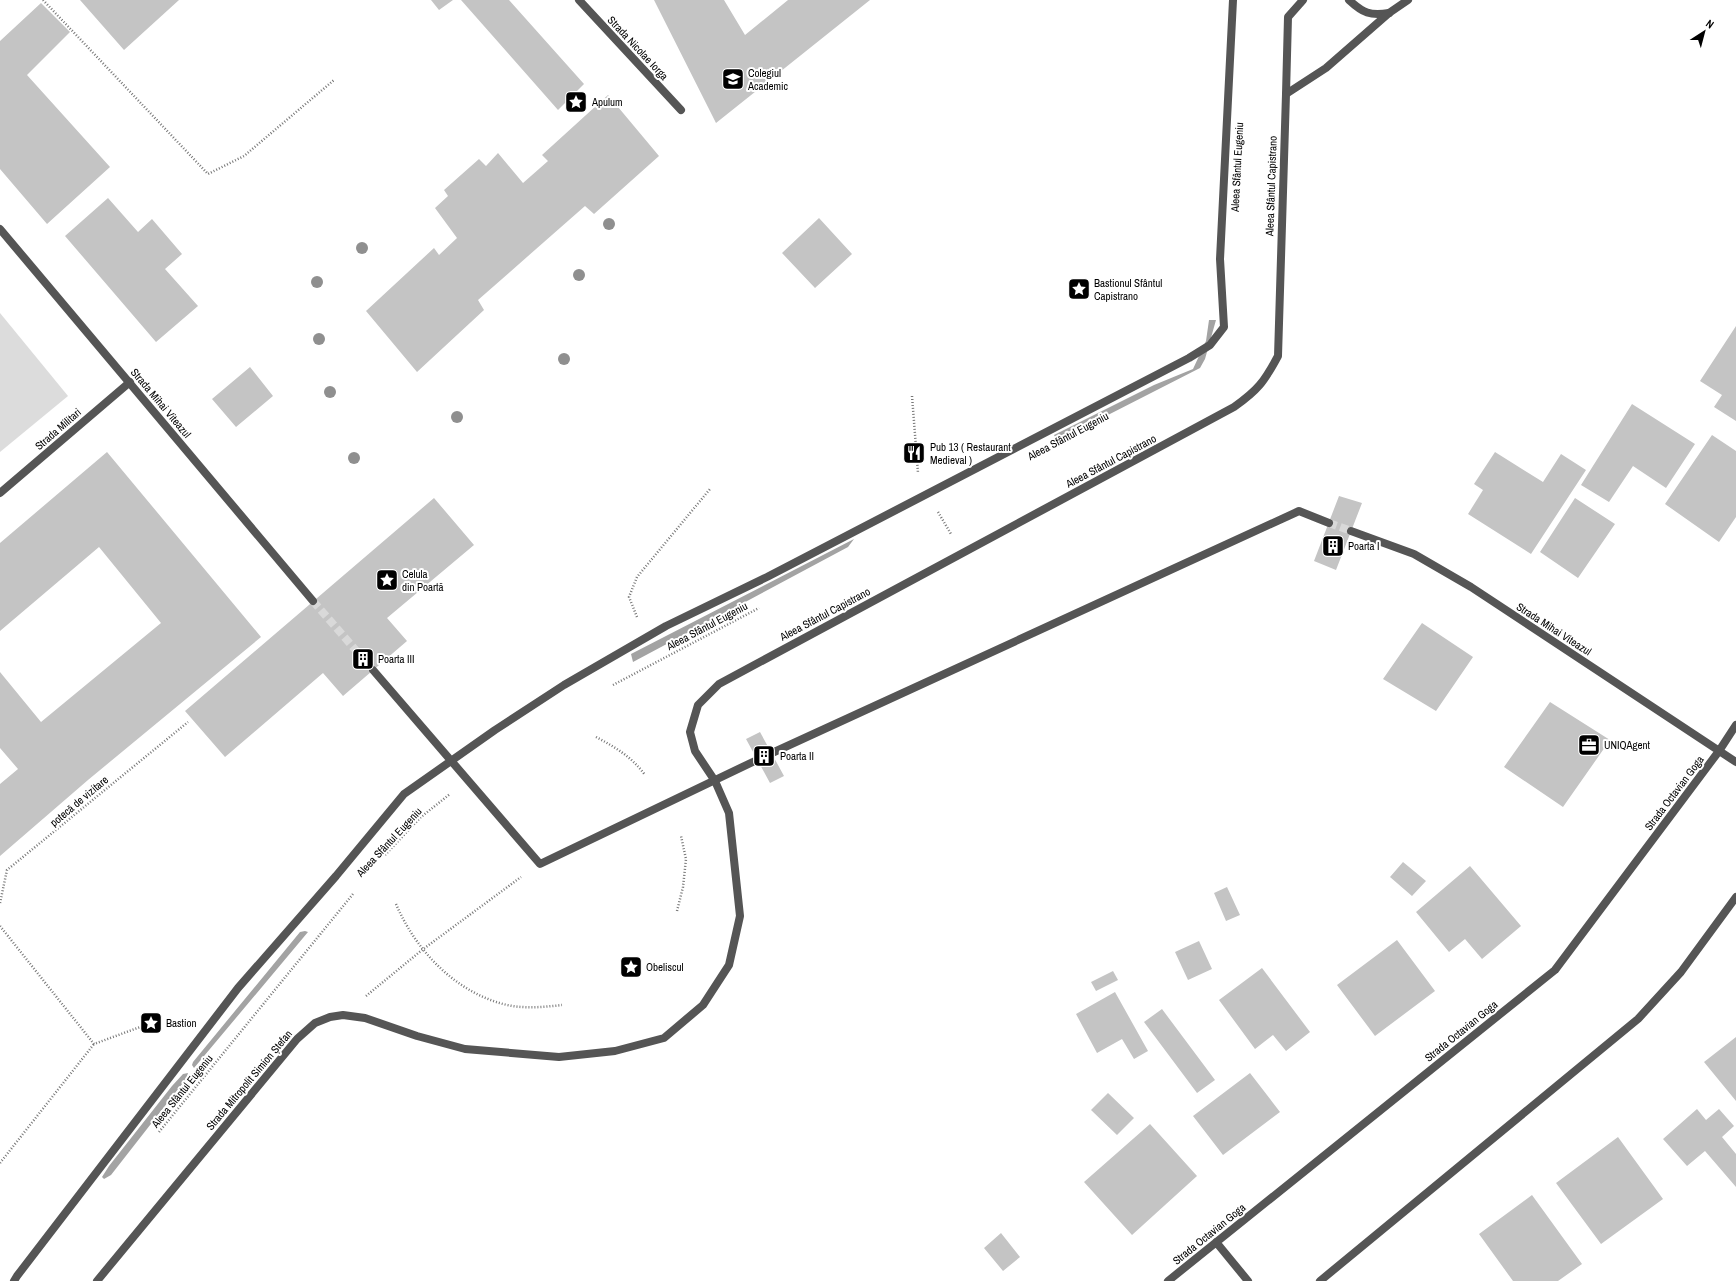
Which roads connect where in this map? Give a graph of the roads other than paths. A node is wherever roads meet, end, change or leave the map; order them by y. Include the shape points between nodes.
1 (579, 0) edge
2 (1233, 0) edge
3 (1303, 0) edge
4 (1349, 0) edge
5 (1408, 0) edge
6 (1389, 13) junction
7 (1286, 94) junction
8 (681, 110) dead end
9 (0, 229) edge
10 (130, 382) junction
11 (0, 493) edge
12 (1329, 523) tunnel mouth
13 (1351, 531) tunnel mouth
14 (314, 601) tunnel mouth
15 (374, 671) tunnel mouth
16 (1736, 725) edge
17 (1719, 751) junction
18 (772, 753) tunnel mouth
19 (757, 760) tunnel mouth
20 (1736, 762) edge
21 (715, 781) junction
22 (1736, 898) edge
23 (1216, 1242) junction
24 (14, 1281) edge
25 (97, 1281) edge
26 (1168, 1281) edge
27 (1248, 1281) edge
28 (1320, 1281) edge

1 - 8 street, Strada Nicolae Iorga
2 - 24 street via 1220,259 1224,327 1210,344 1189,358 645,638 564,685 404,794 238,988
3 - 7 street, Aleea Sfântul Capistrano via 1288,18
4 - 6 street via 1358,8 1375,15
5 - 6 street
6 - 7 street via 1326,68
7 - 21 street, Aleea Sfântul Capistrano via 1278,356 1266,379 1252,394 1234,407 719,684 698,705 690,732 695,751
9 - 10 street, Strada Mihai Viteazul
10 - 11 street, Strada Militari
10 - 14 street, Strada Mihai Viteazul
12 - 18 street via 1299,511
13 - 17 street, Strada Mihai Viteazul via 1414,554 1471,587
15 - 21 street via 540,864
16 - 17 street, Strada Octavian Goga
17 - 20 street, Strada Mihai Viteazul
17 - 23 street, Strada Octavian Goga via 1555,970
19 - 21 street
21 - 25 street, Strada Mitropolit Simion Ștefan via 729,812 740,916 729,965 704,1005 664,1038 615,1051 559,1057 465,1049 365,1018 343,1015 315,1023 297,1039
22 - 28 street via 1681,972 1638,1019
23 - 26 street, Strada Octavian Goga
23 - 27 street

